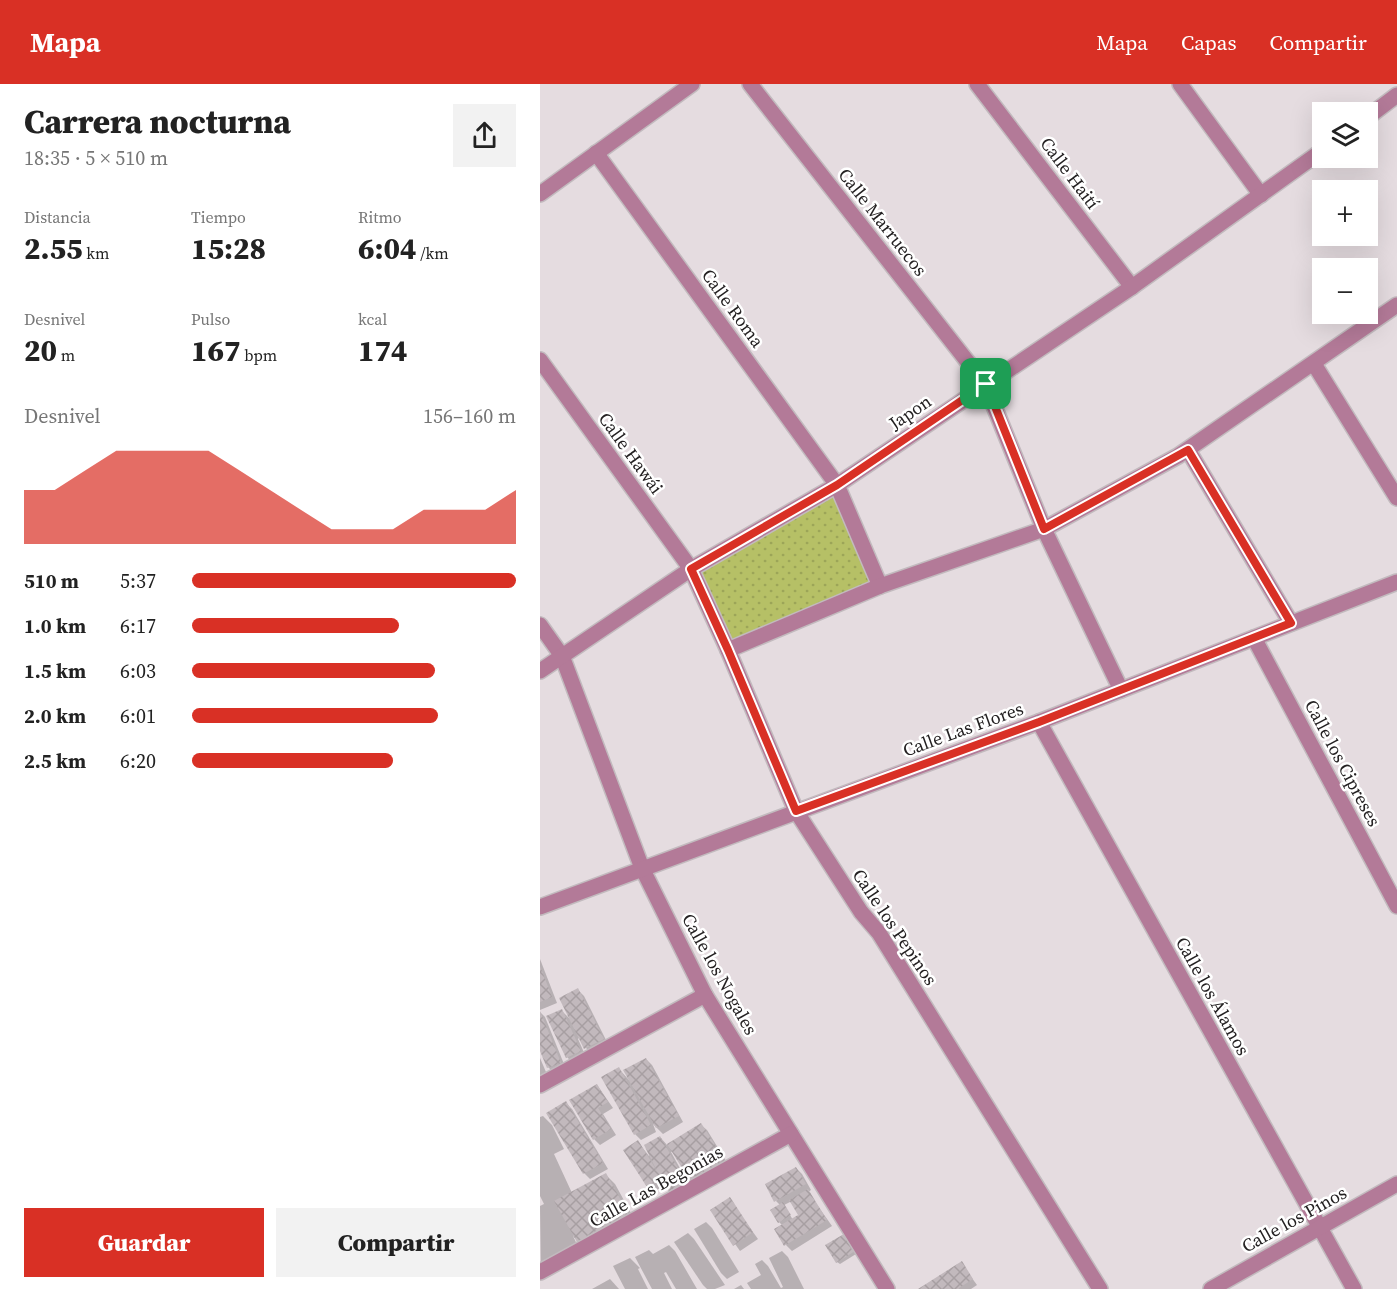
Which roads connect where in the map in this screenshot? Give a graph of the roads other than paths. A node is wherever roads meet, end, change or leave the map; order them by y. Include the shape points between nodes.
1 (692, 84) edge
2 (750, 84) edge
3 (977, 84) edge
4 (1180, 84) edge
5 (1397, 95) edge
6 (1378, 109) edge
7 (596, 153) junction
8 (1312, 158) edge
9 (540, 194) edge
10 (1261, 195) junction
11 (1132, 287) junction
12 (1397, 305) edge
13 (540, 360) edge
14 (1314, 364) junction
15 (986, 384) junction
16 (1188, 450) junction
17 (837, 485) junction
18 (1397, 498) edge
19 (1044, 529) junction
20 (691, 569) junction
21 (1397, 582) edge
22 (880, 586) junction
23 (1291, 623) junction
24 (540, 626) edge
25 (1254, 638) junction
26 (728, 650) junction
27 (562, 656) junction
28 (540, 671) edge
29 (1121, 690) junction
30 (1039, 722) junction
31 (796, 811) junction
32 (642, 868) junction
33 (1397, 906) edge
34 (540, 907) edge
35 (705, 995) junction
36 (540, 1085) edge
37 (791, 1134) junction
38 (1397, 1184) edge
39 (1319, 1227) junction
40 (540, 1272) edge
41 (884, 1288) edge
42 (1101, 1289) edge
43 (1211, 1289) edge
44 (1354, 1289) edge

1 - 7 street
2 - 15 street, Calle Marruecos
3 - 11 street, Calle Haití
4 - 10 street
5 - 6 street
7 - 9 street
7 - 17 street, Calle Roma
8 - 10 street, Japon
10 - 11 street, Japon
11 - 15 street, Japon
12 - 14 street
13 - 20 street, Calle Hawái
14 - 16 street
14 - 18 street
15 - 17 street, Japon
15 - 19 street, Calle Marruecos
16 - 19 street
16 - 23 street
17 - 20 street, Japon
17 - 22 street, Calle Roma
19 - 22 street
19 - 29 street, Calle Marruecos
20 - 26 street, Calle los Pepinos
20 - 27 street, Japon
21 - 23 street, Calle Las Flores
22 - 26 street
23 - 25 street, Calle Las Flores
24 - 27 street, Calle los Nogales
25 - 29 street, Calle Las Flores
25 - 33 street, Calle los Cipreses
26 - 31 street, Calle los Pepinos
27 - 28 street, Japon
27 - 32 street, Calle los Nogales
29 - 30 street, Calle Las Flores
30 - 31 street, Calle Las Flores
30 - 39 street, Calle los Álamos
31 - 32 street, Calle Las Flores
31 - 42 street, Calle los Pepinos via 861,912 879,933
32 - 34 street, Calle Las Flores
32 - 35 street, Calle los Nogales
35 - 36 street
35 - 37 street, Calle los Nogales
37 - 40 street, Calle Las Begonias
37 - 41 street, Calle los Nogales
38 - 39 street, Calle los Pinos
39 - 43 street, Calle los Pinos
39 - 44 street, Calle los Álamos

